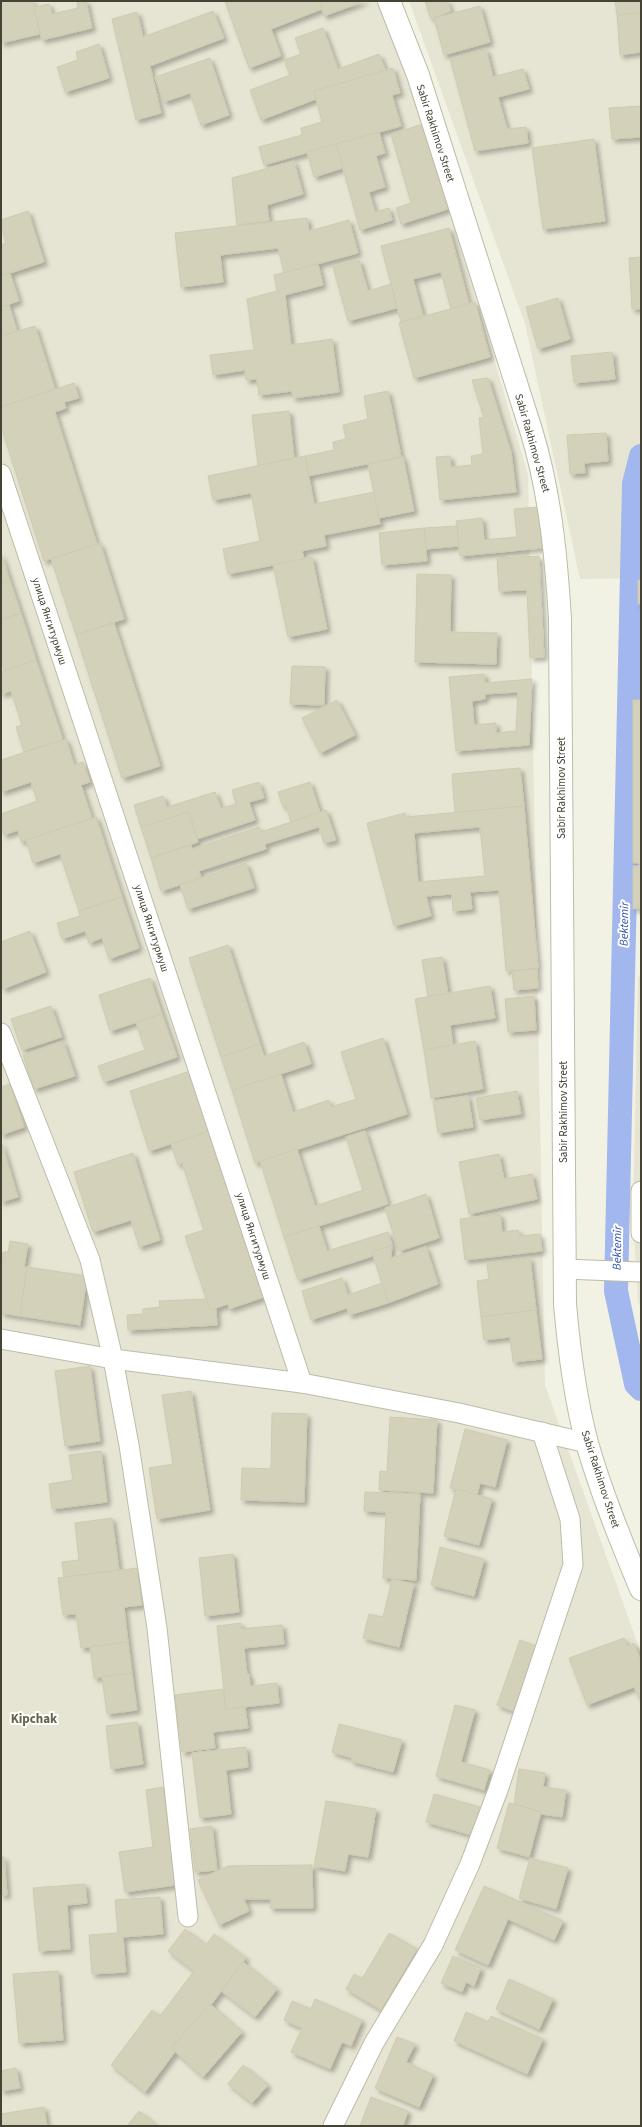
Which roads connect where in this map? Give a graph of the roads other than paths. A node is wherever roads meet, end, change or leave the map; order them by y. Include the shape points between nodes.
1 (389, 1) edge
2 (1, 474) edge
3 (1, 1033) edge
4 (641, 1191) edge
5 (641, 1233) edge
6 (564, 1269) junction
7 (633, 1271) edge
8 (1, 1339) edge
9 (113, 1358) junction
10 (302, 1382) junction
11 (542, 1432) junction
12 (587, 1443) junction
13 (641, 1589) edge
14 (188, 1916) dead end
15 (333, 2126) edge

1 - 6 street, Sabir Rakhimov Street via 418,75 531,430 543,471 551,513 560,619
2 - 10 street, улица Янгитурмуш
3 - 9 street via 90,1260
4 - 5 street
6 - 7 street
6 - 12 street, Sabir Rakhimov Street via 568,1340
8 - 9 street
9 - 10 street
9 - 14 street via 130,1445 157,1628
10 - 11 street
11 - 12 street
11 - 15 street via 570,1519 573,1565 498,1790 470,1864 433,1945 374,2044
12 - 13 street, Sabir Rakhimov Street

